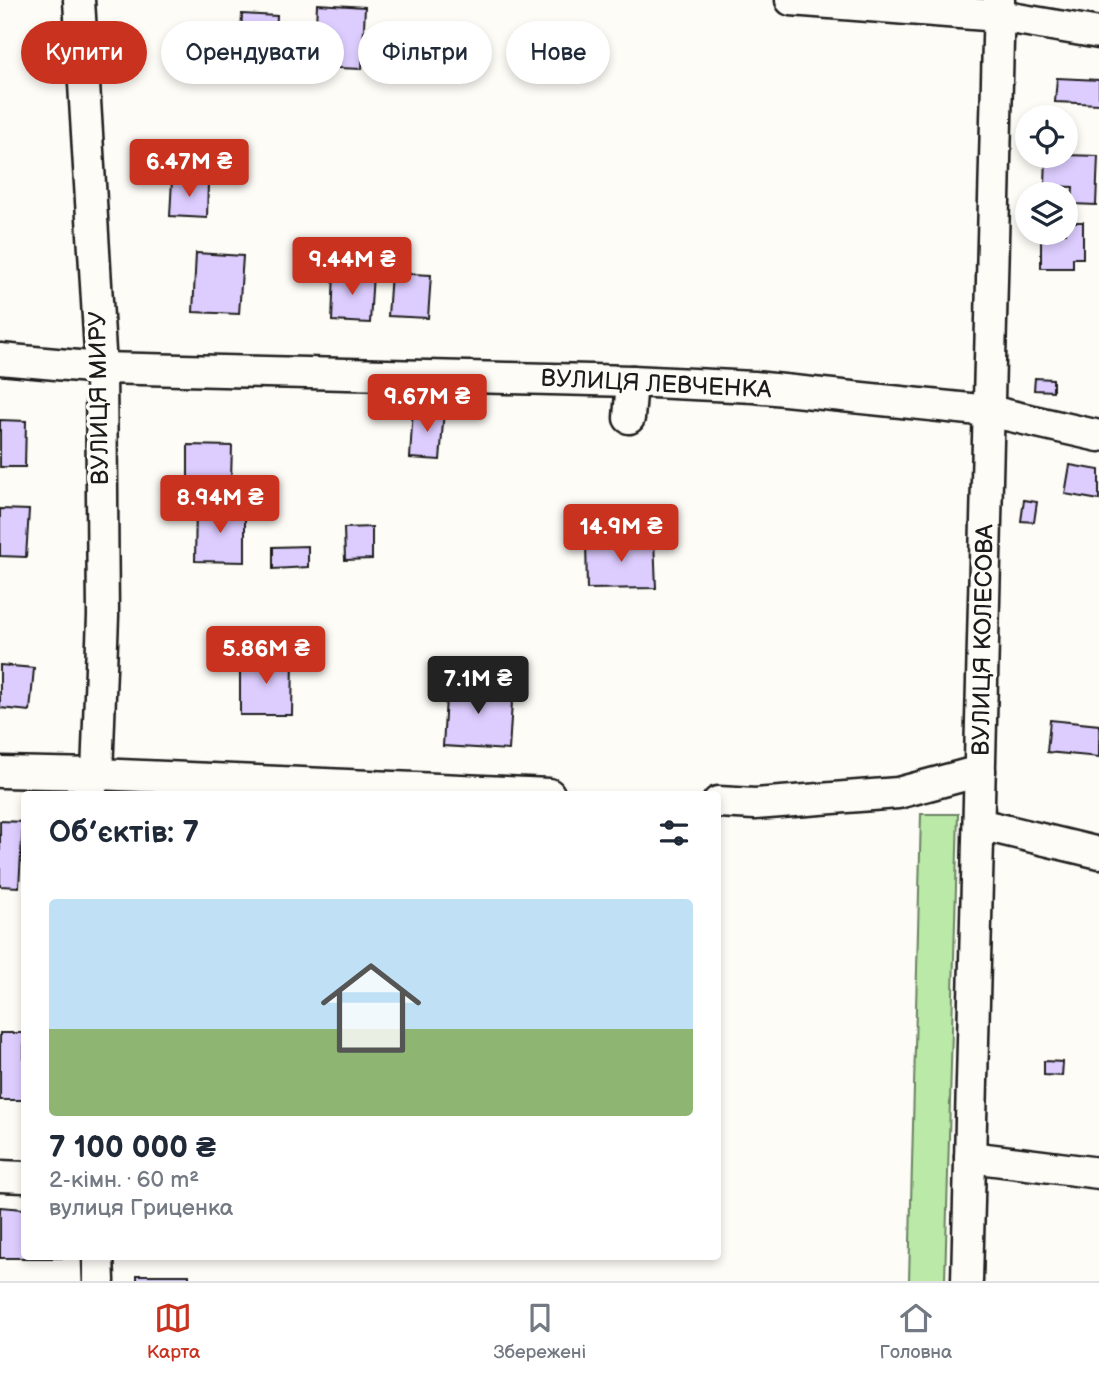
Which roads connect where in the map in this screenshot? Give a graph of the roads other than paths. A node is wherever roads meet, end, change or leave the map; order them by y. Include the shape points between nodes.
1 (79, 0) edge
2 (791, 0) edge
3 (999, 8) edge
4 (1099, 33) edge
5 (0, 359) edge
6 (101, 368) junction
7 (632, 381) junction
8 (989, 411) junction
9 (629, 418) dead end
10 (1099, 436) edge
11 (980, 771) junction
12 (0, 772) edge
13 (93, 784) edge
14 (412, 791) edge
15 (721, 802) edge
16 (979, 824) junction
17 (1099, 853) edge
18 (970, 1157) junction
19 (1099, 1173) edge
20 (0, 1176) edge
21 (21, 1177) edge
22 (97, 1260) edge
23 (99, 1281) edge
24 (967, 1281) edge

1 - 6 street, ВУЛИЦЯ МИРУ
2 - 3 street
3 - 4 street
3 - 8 street, ВУЛИЦЯ КОЛЕСОВА
5 - 6 street, ВУЛИЦЯ ЛЕВЧЕНКА
6 - 7 street, ВУЛИЦЯ ЛЕВЧЕНКА
6 - 13 street, ВУЛИЦЯ МИРУ via 103,616
7 - 8 street, ВУЛИЦЯ ЛЕВЧЕНКА via 754,387
7 - 9 street
8 - 10 street, ВУЛИЦЯ ЛЕВЧЕНКА
8 - 11 street, ВУЛИЦЯ КОЛЕСОВА
11 - 15 street via 898,793 755,804
11 - 16 street, ВУЛИЦЯ КОЛЕСОВА
12 - 13 street
13 - 14 street
16 - 17 street
16 - 18 street, ВУЛИЦЯ КОЛЕСОВА
18 - 19 street
18 - 24 street, ВУЛИЦЯ КОЛЕСОВА
20 - 21 street
22 - 23 street

